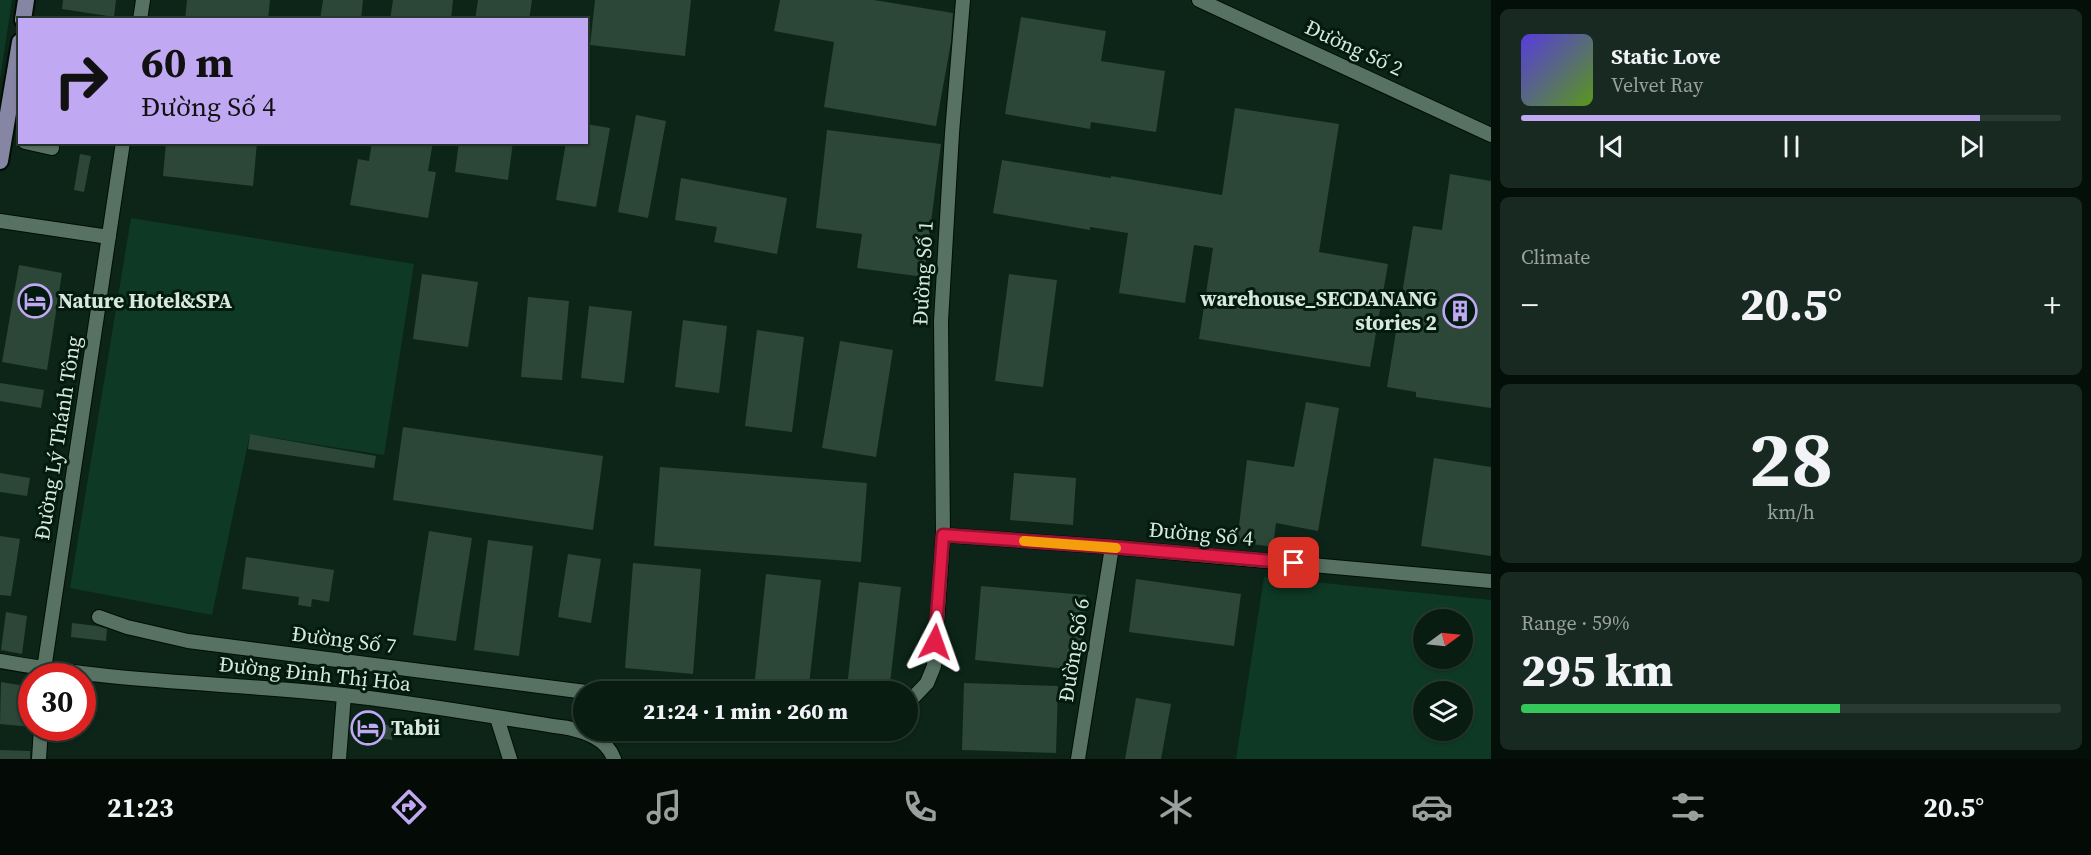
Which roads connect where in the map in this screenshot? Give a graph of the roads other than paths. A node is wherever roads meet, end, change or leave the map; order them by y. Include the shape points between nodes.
1 (26, 0) edge
2 (143, 0) edge
3 (963, 0) edge
4 (1199, 0) edge
5 (23, 18) edge
6 (140, 18) edge
7 (18, 66) edge
8 (1491, 135) edge
9 (12, 140) edge
10 (34, 144) edge
11 (123, 144) edge
12 (52, 148) dead end
13 (0, 161) edge
14 (0, 221) edge
15 (109, 237) junction
16 (943, 542) junction
17 (1112, 547) junction
18 (1491, 581) edge
19 (99, 617) dead end
20 (0, 661) edge
21 (45, 663) edge
22 (18, 666) edge
23 (96, 676) edge
24 (573, 690) edge
25 (918, 693) edge
26 (344, 695) junction
27 (497, 718) junction
28 (40, 741) edge
29 (39, 759) edge
30 (339, 759) edge
31 (510, 759) edge
32 (614, 759) edge
33 (1078, 759) edge

1 - 5 main road
2 - 6 street
3 - 16 street, Đường Số 1 via 940,321
4 - 8 street, Đường Số 2
7 - 9 main road
9 - 13 main road
10 - 12 street
11 - 15 street, Đường Lý Thánh Tông
14 - 15 street
15 - 21 street, Đường Lý Thánh Tông
16 - 17 street, Đường Số 4
16 - 25 street via 934,666
17 - 18 street, Đường Số 4
17 - 33 street, Đường Số 6
19 - 24 street, Đường Số 7 via 188,641
20 - 22 street, Đường Đinh Thị Hòa
23 - 26 street, Đường Đinh Thị Hòa
26 - 27 street, Đường Đinh Thị Hòa
26 - 30 street
27 - 31 street
27 - 32 street, Đường Đinh Thị Hòa via 588,733
28 - 29 street

